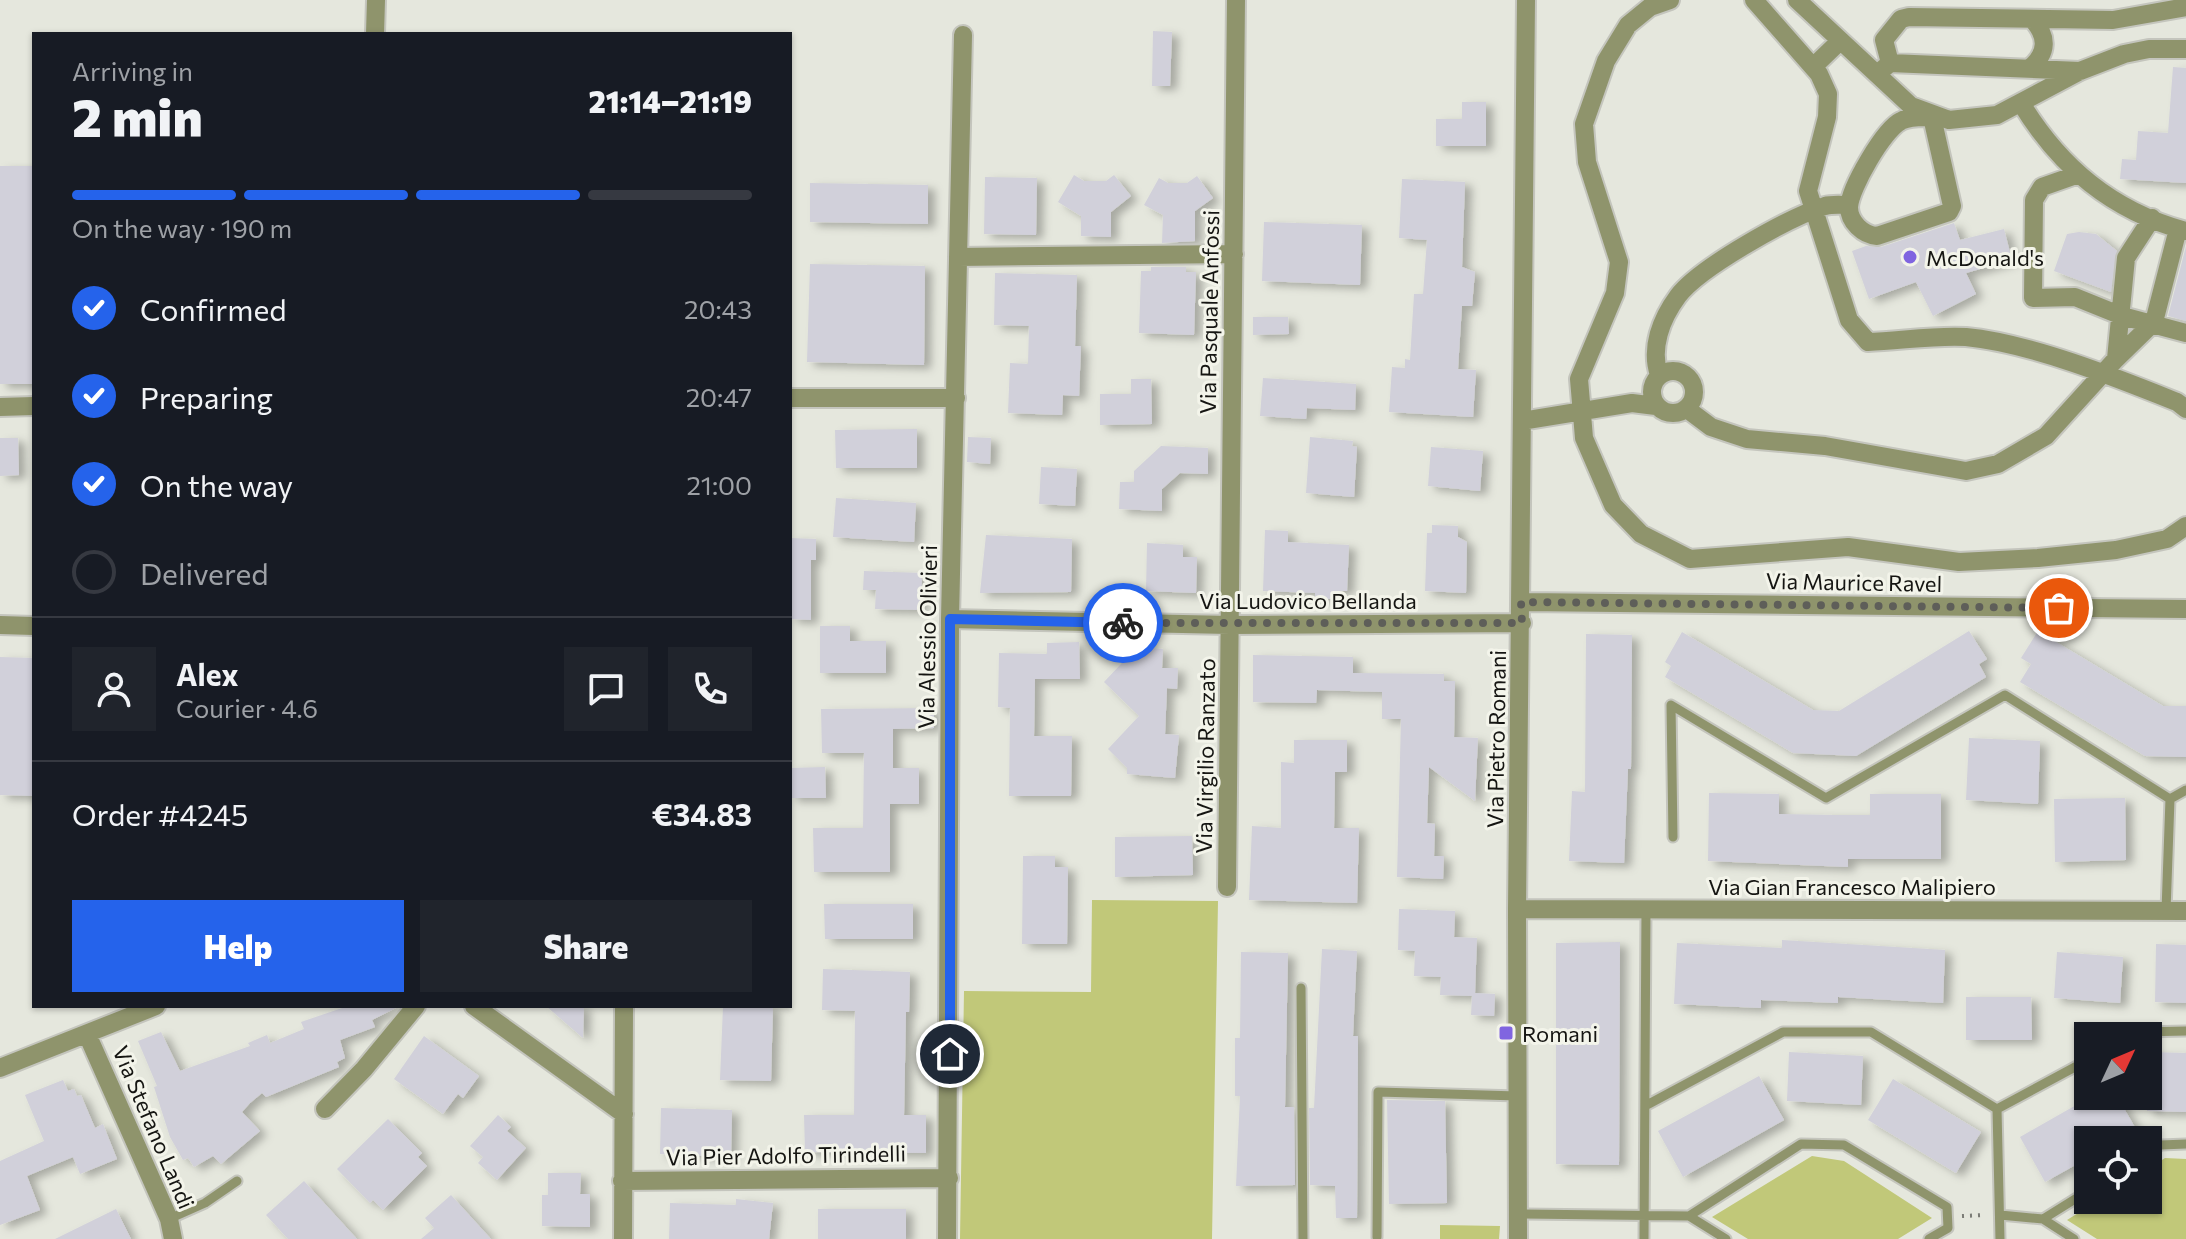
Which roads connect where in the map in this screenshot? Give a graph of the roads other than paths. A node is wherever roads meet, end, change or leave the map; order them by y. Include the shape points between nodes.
1 (376, 0) edge
2 (1236, 0) edge
3 (1526, 0) edge
4 (1670, 0) edge
5 (1754, 0) edge
6 (1797, 0) edge
7 (2186, 7) edge
8 (2032, 19) junction
9 (375, 32) edge
10 (963, 35) dead end
11 (1840, 41) junction
12 (2186, 49) edge
13 (1813, 67) junction
14 (2030, 68) junction
15 (1884, 69) junction
16 (2080, 71) junction
17 (2021, 103) junction
18 (1932, 117) junction
19 (2076, 175) junction
20 (1849, 205) junction
21 (1813, 211) junction
22 (2152, 218) junction
23 (2182, 230) edge
24 (1234, 254) junction
25 (958, 257) junction
26 (2122, 316) junction
27 (2154, 322) junction
28 (2186, 333) edge
29 (2116, 359) junction
30 (1659, 375) junction
31 (2101, 375) junction
32 (792, 398) edge
33 (956, 398) junction
34 (32, 406) edge
35 (1656, 406) junction
36 (0, 407) edge
37 (1687, 409) junction
38 (2186, 409) edge
39 (1582, 413) junction
40 (1522, 421) junction
41 (2186, 526) edge
42 (1521, 602) junction
43 (2186, 609) edge
44 (950, 619) junction
45 (1522, 623) junction
46 (0, 625) edge
47 (1230, 625) junction
48 (32, 626) edge
49 (2186, 790) edge
50 (2170, 799) junction
51 (1673, 837) dead end
52 (1227, 887) dead end
53 (1517, 909) junction
54 (1646, 910) junction
55 (2166, 911) junction
56 (2186, 911) edge
57 (1301, 988) dead end
58 (151, 1008) edge
59 (414, 1008) edge
60 (477, 1008) edge
61 (624, 1008) edge
62 (2186, 1031) edge
63 (2162, 1032) edge
64 (87, 1034) junction
65 (0, 1068) edge
66 (2074, 1068) edge
67 (1518, 1096) junction
68 (1645, 1106) junction
69 (325, 1109) dead end
70 (1997, 1109) junction
71 (624, 1114) junction
72 (2186, 1144) edge
73 (2162, 1145) edge
74 (949, 1178) junction
75 (237, 1181) dead end
76 (622, 1181) junction
77 (2074, 1200) edge
78 (1518, 1214) junction
79 (1644, 1215) junction
80 (2000, 1215) junction
81 (1689, 1216) junction
82 (169, 1219) junction
83 (2043, 1219) junction
84 (1377, 1237) dead end
85 (173, 1239) edge
86 (623, 1239) edge
87 (947, 1239) edge
88 (1303, 1239) edge
89 (1518, 1239) edge
90 (1644, 1239) edge
91 (1726, 1239) edge
92 (1929, 1239) edge
93 (2000, 1239) edge
94 (2074, 1239) edge

1 - 9 street
2 - 24 street, Via Pasquale Anfossi
3 - 40 street, Via Pietro Romani
4 - 39 street via 1650,7 1628,25 1606,61 1584,124 1587,162 1619,262 1615,293 1579,379
5 - 13 street
6 - 11 street
7 - 8 street via 2113,20
8 - 14 street via 2045,44
8 - 15 street via 1901,19 1884,40
10 - 25 street, Via Alessio Olivieri
11 - 13 street
11 - 15 street
12 - 16 street via 2124,54
13 - 21 street via 1828,94 1827,117 1809,177
14 - 15 street
14 - 16 street
15 - 18 street via 1911,106
16 - 17 street
17 - 18 street via 1997,115 1965,120
17 - 19 street via 2045,142
18 - 20 street via 1907,119 1885,133
18 - 20 street via 1953,201 1949,212 1877,236 1860,229 1851,219
19 - 22 street
19 - 26 street via 2042,187 2034,200 2033,298 2075,297
20 - 21 street
21 - 30 street via 1750,244 1679,296 1660,329 1653,357
21 - 31 street via 1849,320 1868,342 1966,337 2074,363
22 - 23 street
22 - 26 street via 2126,258
23 - 27 street
24 - 25 street
24 - 47 street, Via Pasquale Anfossi
25 - 33 street, Via Alessio Olivieri
26 - 27 street
26 - 29 street
27 - 28 street
27 - 29 street
29 - 31 street
30 - 35 street via 1652,387
30 - 37 street via 1680,372 1692,382 1694,396
31 - 37 street via 2046,436 1998,464 1966,471 1825,446 1747,439 1711,427
31 - 38 street
32 - 33 street
33 - 44 street, Via Alessio Olivieri
34 - 36 street
35 - 37 street via 1674,414
35 - 39 street via 1632,403
39 - 40 street
39 - 41 street via 1593,467 1613,505 1641,534 1690,559 1848,547 1959,562 2038,558 2154,542
40 - 42 street, Via Pietro Romani
42 - 43 street, Via Maurice Ravel
42 - 45 street, Via Pietro Romani
44 - 47 street, Via Ludovico Bellanda
44 - 74 street, Via Alessio Olivieri
45 - 47 street, Via Ludovico Bellanda
45 - 53 street, Via Pietro Romani
46 - 48 street
47 - 52 street, Via Virgilio Ranzato
49 - 50 lane
50 - 51 lane via 2005,695 1826,798 1671,705
50 - 55 lane
53 - 54 street, Via Gian Francesco Malipiero
53 - 67 street, Via Pietro Romani
54 - 55 street, Via Gian Francesco Malipiero
54 - 68 lane
55 - 56 street, Via Gian Francesco Malipiero
57 - 88 lane
58 - 64 street
59 - 69 street
60 - 71 street
61 - 71 street
62 - 63 lane
64 - 65 street
64 - 82 street, Via Stefano Landi
66 - 70 lane
67 - 78 street, Via Pietro Romani
67 - 84 lane via 1378,1092
68 - 70 lane via 1783,1032 1871,1032
68 - 79 lane
70 - 80 lane
71 - 76 street
72 - 73 lane
74 - 76 street, Via Pier Adolfo Tirindelli
74 - 87 street, Via Alessio Olivieri
75 - 82 lane
76 - 86 street
77 - 83 lane
78 - 79 lane
78 - 89 street, Via Pietro Romani
79 - 81 lane
79 - 90 lane
80 - 83 lane
80 - 93 lane
81 - 91 lane
81 - 92 lane via 1801,1144 1844,1145 1947,1207 1948,1228
82 - 85 street, Via Stefano Landi
83 - 94 lane

